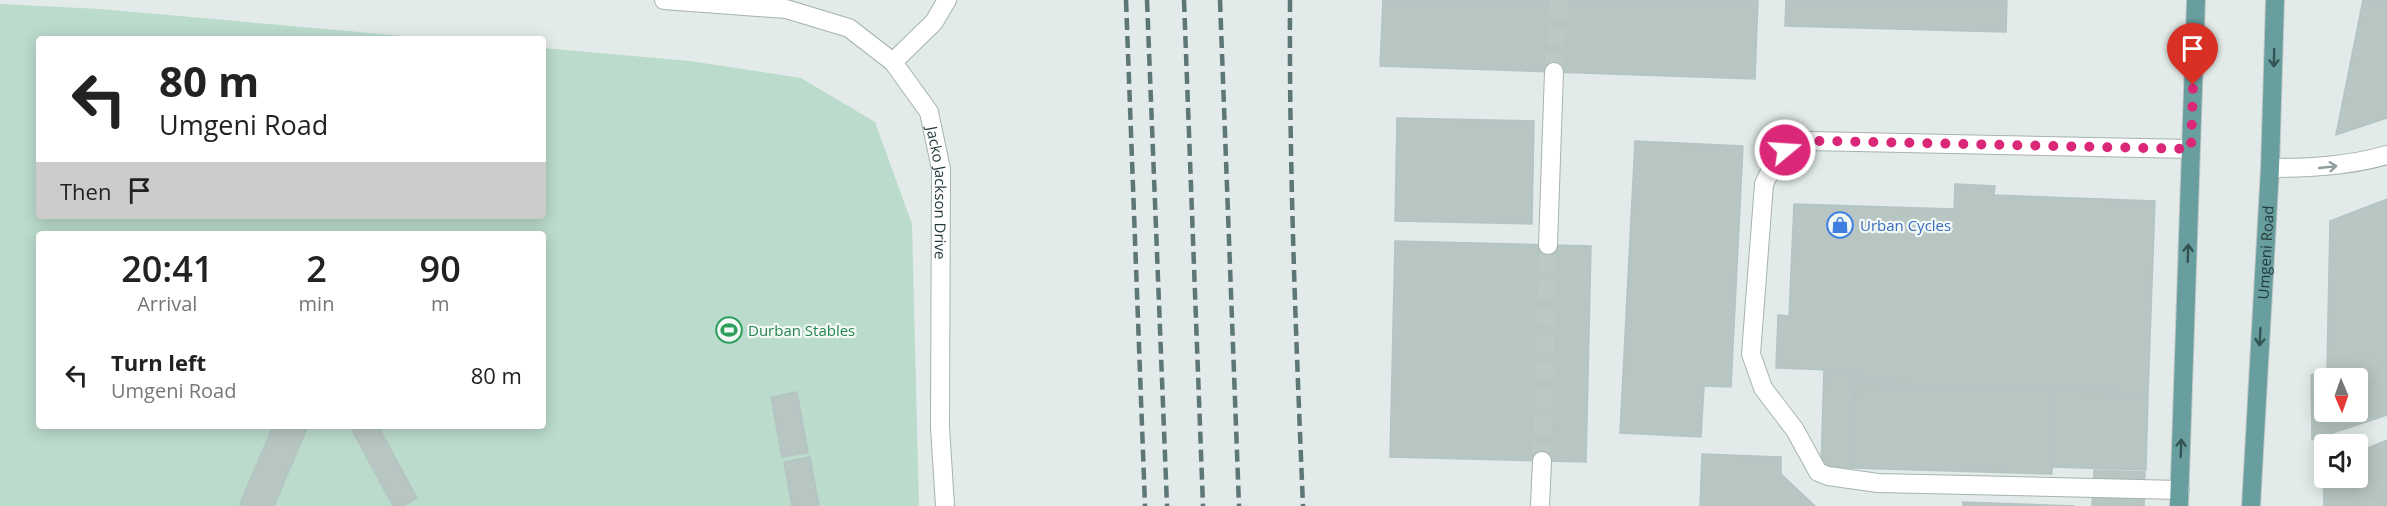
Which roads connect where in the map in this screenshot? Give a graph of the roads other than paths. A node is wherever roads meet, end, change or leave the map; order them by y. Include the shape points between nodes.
1 (664, 0) edge
2 (947, 0) edge
3 (2196, 0) edge
4 (2275, 0) edge
5 (893, 62) junction
6 (1554, 72) tunnel mouth
7 (2191, 149) junction
8 (2387, 155) edge
9 (2270, 168) junction
10 (1548, 245) tunnel mouth
11 (1542, 461) tunnel mouth
12 (2180, 498) edge
13 (945, 506) edge
14 (1540, 506) edge
15 (2251, 506) edge

1 - 5 street, Jacko Jackson Drive via 786,9 849,28
2 - 5 street via 934,22
3 - 7 main road
4 -> 9 main road, Umgeni Road
5 - 13 street, Jacko Jackson Drive via 928,112 941,169 939,427
6 - 10 street
12 -> 7 main road
7 - 12 street via 1809,141 1785,150 1764,184 1751,354 1763,388 1795,429 1818,472 1828,476 1878,483
9 -> 8 street via 2322,168
9 -> 15 main road, Umgeni Road
11 - 14 street

